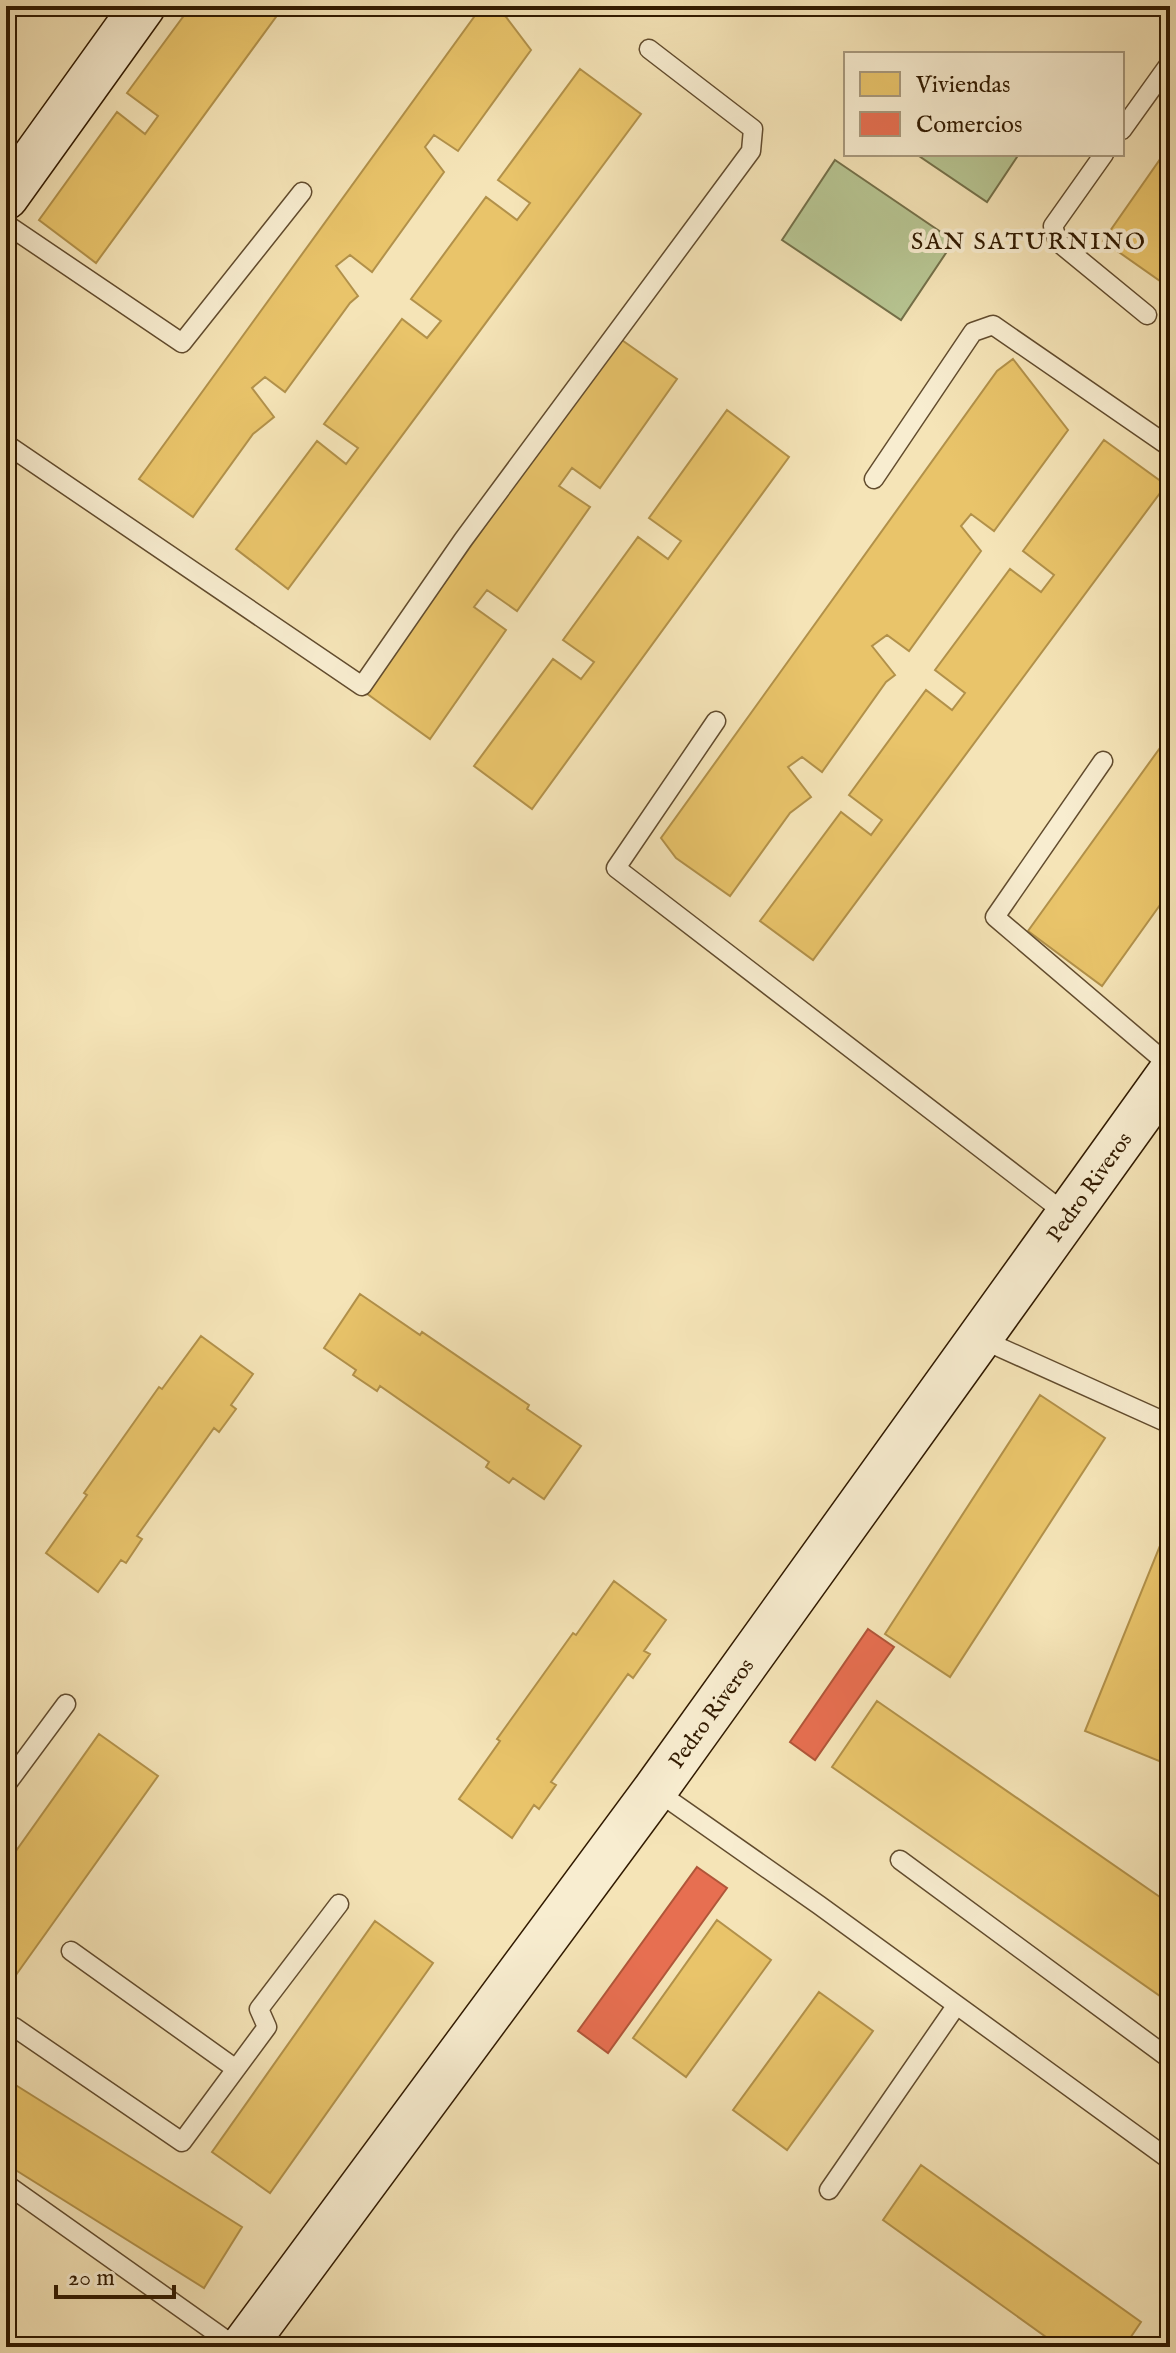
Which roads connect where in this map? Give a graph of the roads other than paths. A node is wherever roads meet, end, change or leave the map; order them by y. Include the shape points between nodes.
1 (143, 6) edge
2 (649, 49) dead end
3 (1170, 63) edge
4 (1124, 127) edge
5 (1103, 156) edge
6 (302, 192) dead end
7 (6, 197) edge
8 (6, 224) edge
9 (1147, 315) dead end
10 (6, 444) edge
11 (1170, 447) edge
12 (874, 479) dead end
13 (716, 721) dead end
14 (1103, 761) dead end
15 (1170, 1066) edge
16 (1170, 1073) edge
17 (1069, 1216) junction
18 (981, 1339) junction
19 (1170, 1424) edge
20 (66, 1704) dead end
21 (6, 1785) edge
22 (655, 1790) junction
23 (900, 1860) dead end
24 (339, 1904) dead end
25 (71, 1951) dead end
26 (956, 2006) junction
27 (6, 2038) edge
28 (1170, 2059) edge
29 (236, 2069) junction
30 (1170, 2160) edge
31 (6, 2184) edge
32 (829, 2190) dead end
33 (236, 2347) edge
34 (243, 2347) edge

1 - 7 street
2 - 10 lane via 753,129 751,151 463,540 362,686
3 - 4 lane
5 - 9 lane via 1053,226 1058,242
6 - 8 lane via 182,343
11 - 12 lane via 993,325 973,332
13 - 17 lane via 616,868
14 - 15 lane via 995,917
16 - 17 street, Pedro Riveros
17 - 18 street, Pedro Riveros
18 - 19 lane
18 - 22 street, Pedro Riveros
20 - 21 lane
22 - 26 lane
22 - 34 street, Pedro Riveros
23 - 28 lane
24 - 29 lane via 259,2009 267,2027
25 - 29 lane
26 - 30 lane
26 - 32 lane
27 - 29 lane via 14,2027 182,2142
31 - 33 lane

